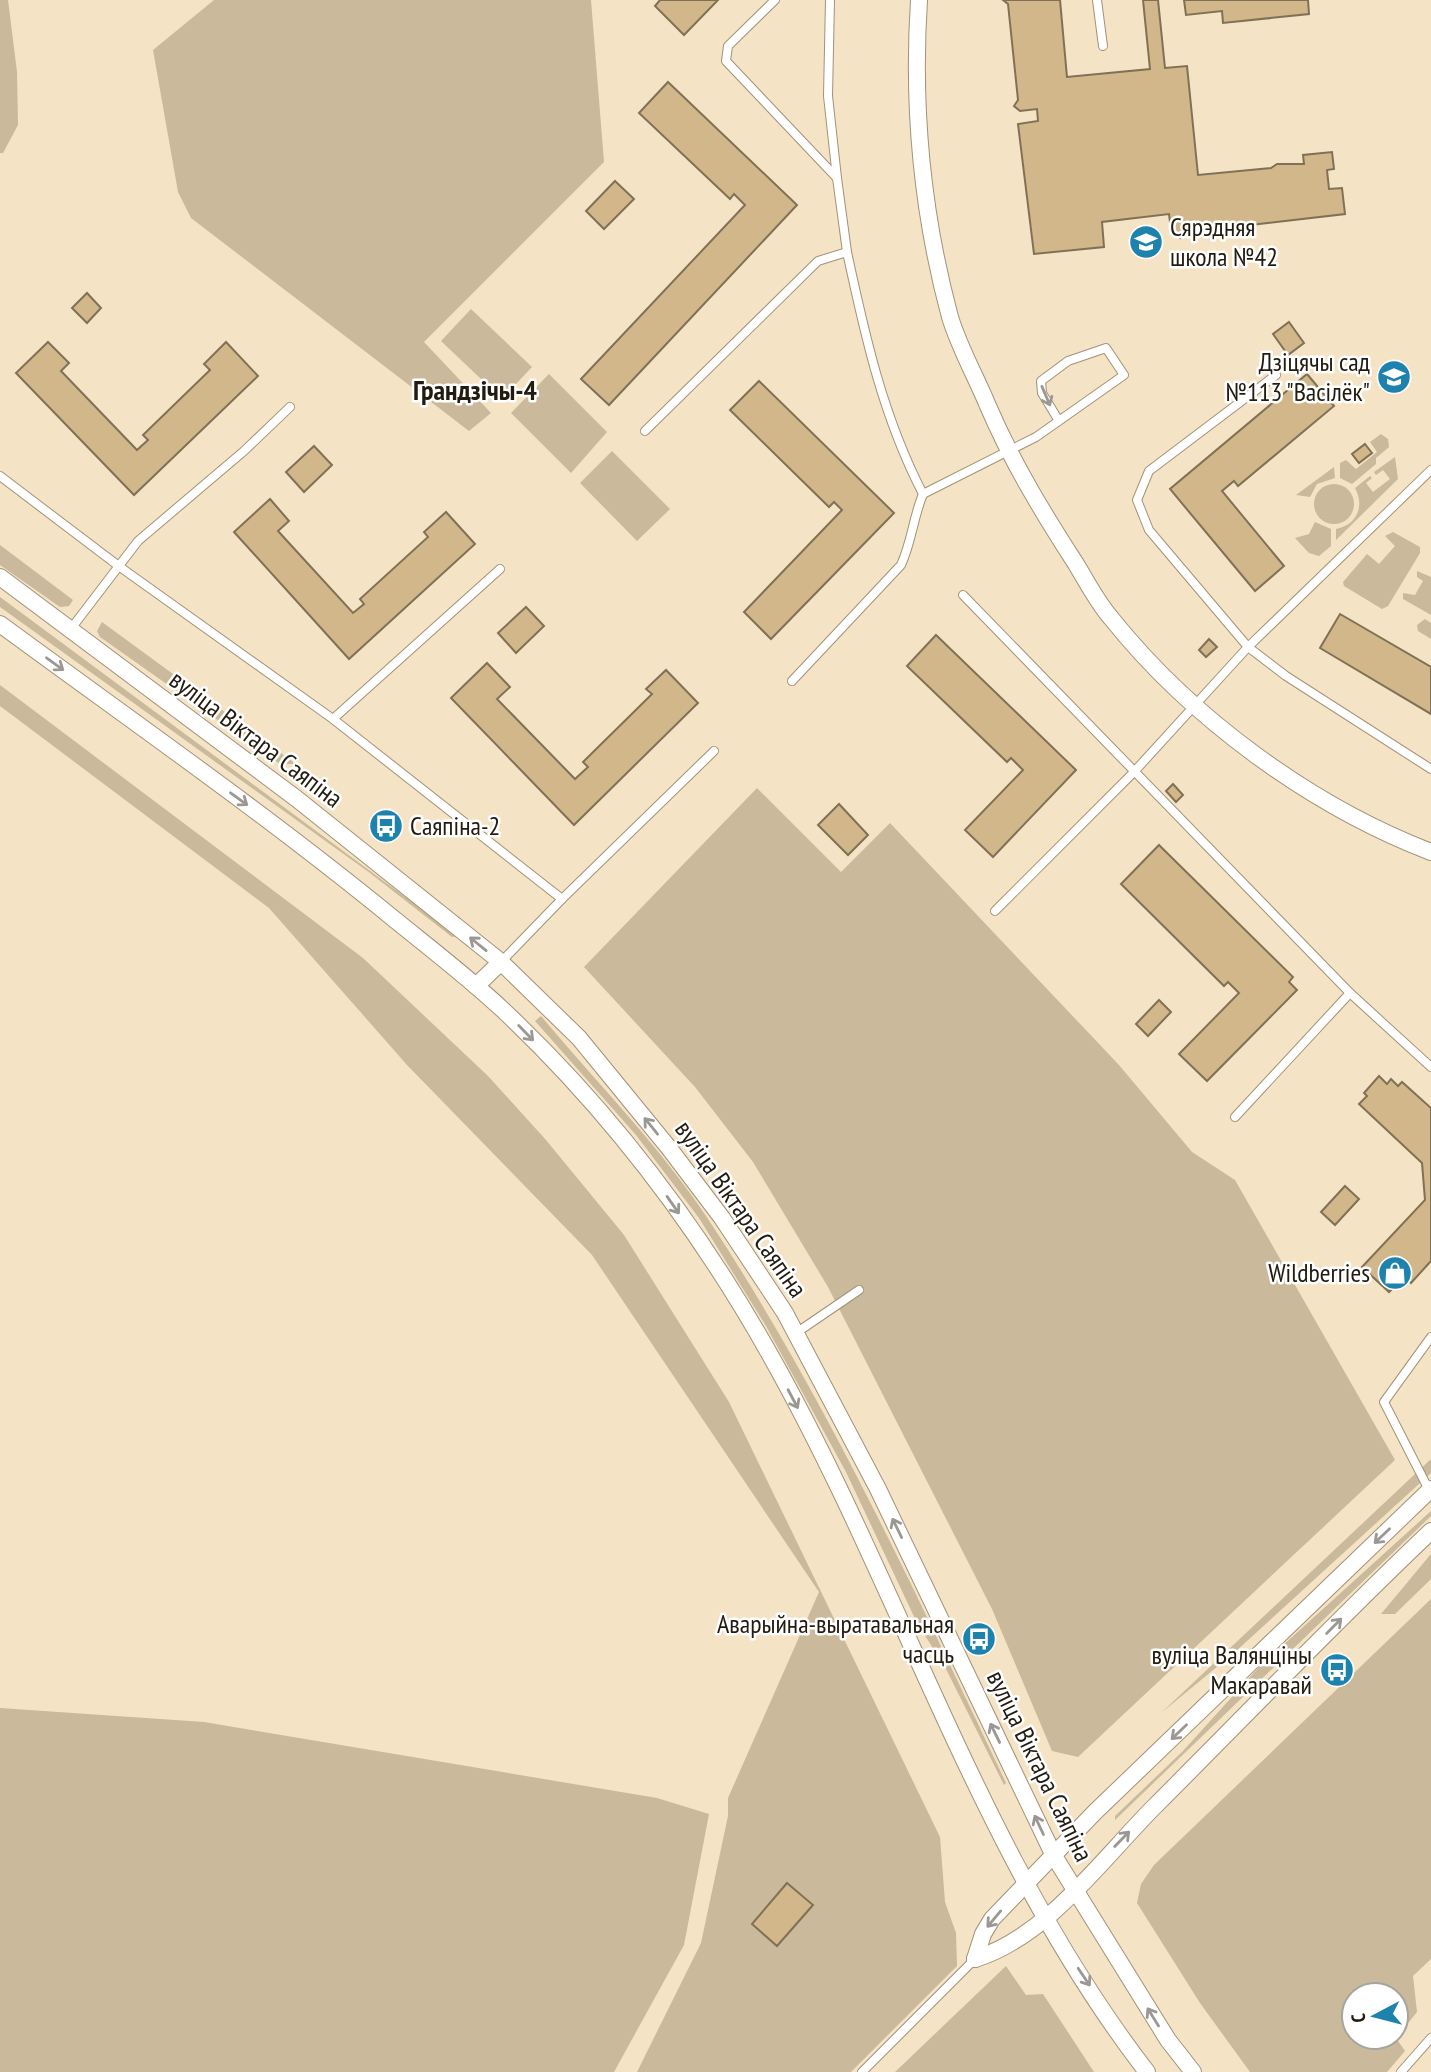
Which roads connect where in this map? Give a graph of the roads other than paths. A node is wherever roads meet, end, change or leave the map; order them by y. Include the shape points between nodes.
1 (775, 0) edge
2 (830, 0) edge
3 (919, 0) edge
4 (1097, 0) edge
5 (1103, 46) dead end
6 (836, 178) junction
7 (847, 252) junction
8 (1276, 375) dead end
9 (290, 407) dead end
10 (1059, 421) junction
11 (645, 431) dead end
12 (1008, 450) junction
13 (1431, 470) edge
14 (0, 476) edge
15 (923, 495) junction
16 (120, 567) junction
17 (500, 569) dead end
18 (0, 578) edge
19 (963, 596) dead end
20 (0, 624) edge
21 (70, 630) junction
22 (1248, 647) junction
23 (792, 681) dead end
24 (1195, 707) junction
25 (333, 719) junction
26 (714, 751) dead end
27 (1431, 768) edge
28 (1133, 773) junction
29 (1431, 852) edge
30 (562, 899) junction
31 (995, 911) dead end
32 (501, 962) junction
33 (476, 986) junction
34 (1350, 993) junction
35 (1431, 1067) edge
36 (1235, 1117) dead end
37 (859, 1290) dead end
38 (796, 1333) junction
39 (1431, 1337) edge
40 (1430, 1490) edge
41 (1431, 1531) edge
42 (1054, 1856) junction
43 (1026, 1887) junction
44 (1074, 1888) junction
45 (1047, 1920) junction
46 (975, 1959) junction
47 (1431, 2038) edge
48 (863, 2072) edge
49 (1147, 2072) edge
50 (1193, 2072) edge
51 (1401, 2072) edge

1 - 6 lane via 728,46 726,61
2 - 6 lane via 828,96
3 - 12 street via 919,145 931,237 951,320
4 - 5 lane
6 - 7 lane
7 - 11 lane via 818,261
7 - 15 lane via 887,416
8 - 22 lane via 1149,471 1138,500 1149,530
9 - 16 lane via 138,541
10 -> 10 lane via 1124,375 1106,348 1068,361 1041,381 1042,393
10 - 12 lane
12 - 15 lane
12 - 24 street via 1110,618
13 - 22 lane
14 - 16 lane
15 - 23 lane via 901,565
16 - 21 lane
16 - 25 lane
17 - 25 lane
18 - 21 street, вуліца Віктара Саяпіна
19 - 28 lane
20 -> 33 street, вуліца Віктара Саяпіна via 273,824
32 -> 21 street, вуліца Віктара Саяпіна via 298,799
22 - 24 lane
22 - 27 lane
24 - 28 lane
24 - 29 street via 1303,789
25 - 30 lane
26 - 30 lane
28 - 31 lane
28 - 34 lane
30 - 32 lane
32 - 33 street
38 -> 32 street, вуліца Віктара Саяпіна via 722,1218 670,1148 579,1038
33 -> 43 street, вуліца Віктара Саяпіна via 563,1071 649,1171 768,1352 843,1494
34 - 35 lane
34 - 36 lane
37 - 38 lane
42 -> 38 street, вуліца Віктара Саяпіна via 878,1489
39 - 40 lane via 1384,1402
40 -> 42 street
44 -> 41 street
42 - 43 street
42 - 44 street, вуліца Віктара Саяпіна
43 - 45 street, вуліца Віктара Саяпіна
43 -> 46 street via 992,1919
44 - 45 street
50 -> 44 street, вуліца Віктара Саяпіна via 1168,2040
45 - 46 street via 1000,1951
45 -> 49 street, вуліца Віктара Саяпіна
46 - 48 lane
47 - 51 lane

